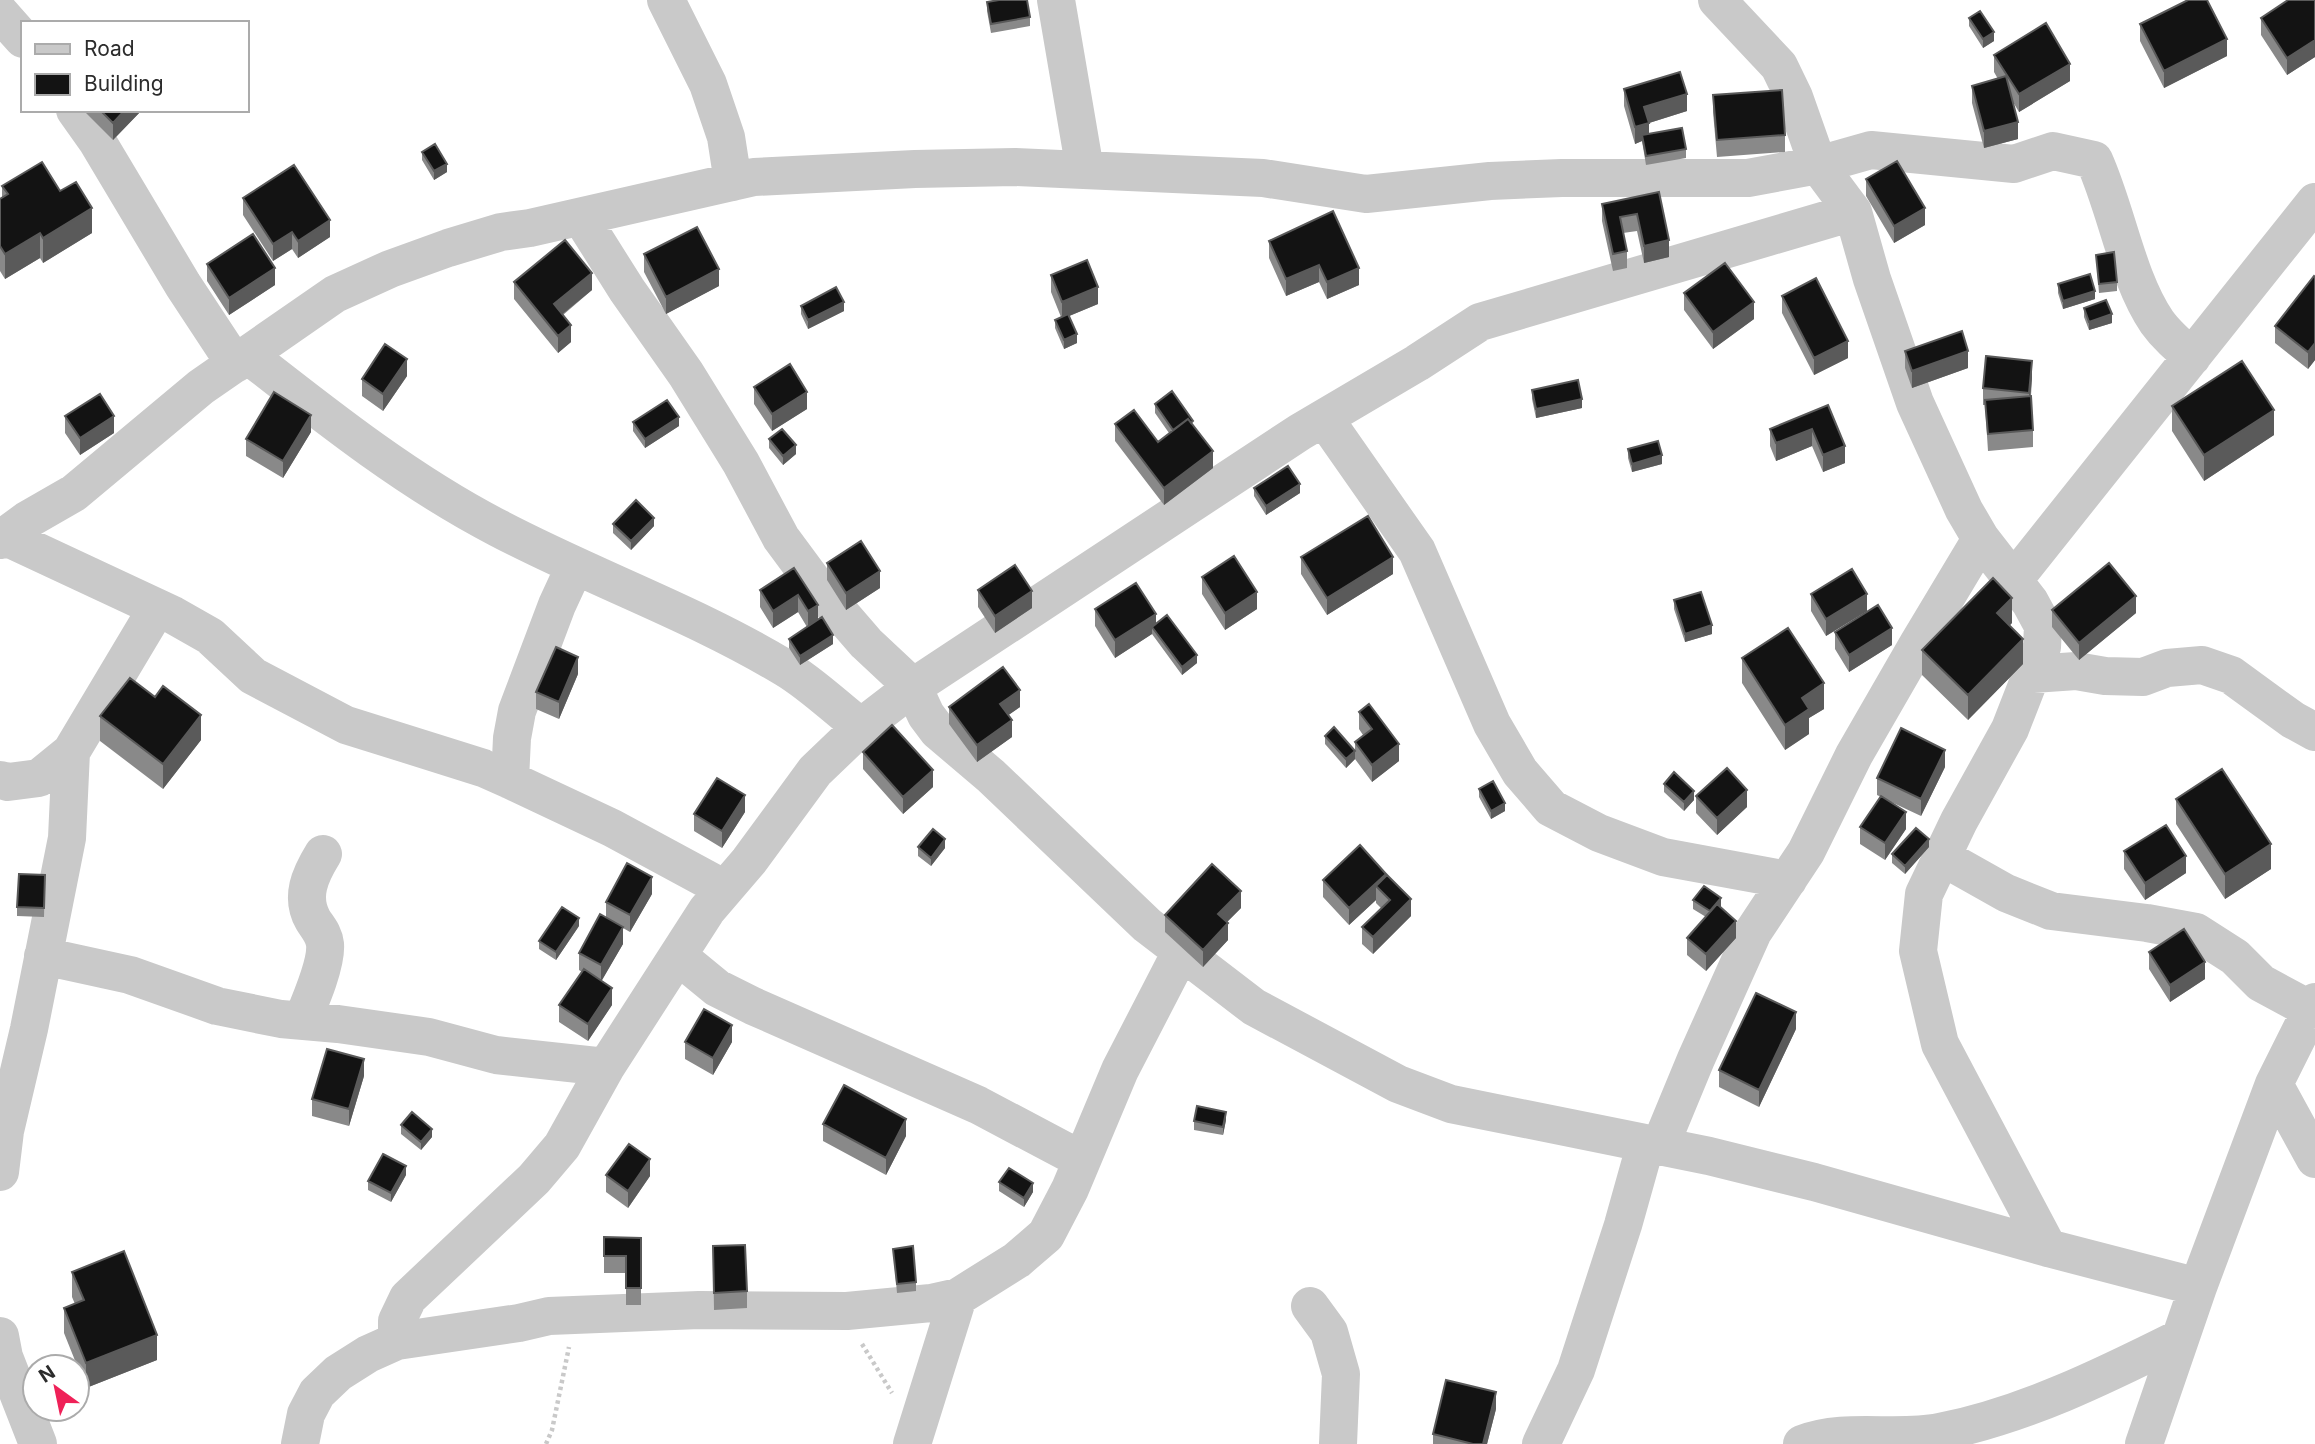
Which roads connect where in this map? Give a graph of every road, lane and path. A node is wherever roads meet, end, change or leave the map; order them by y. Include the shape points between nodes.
1 (666, 0) edge
2 (1056, 0) edge
3 (1717, 0) edge
4 (0, 13) edge
5 (21, 37) edge
6 (76, 112) edge
7 (1818, 165) junction
8 (1085, 170) junction
9 (733, 182) junction
10 (1853, 212) junction
11 (2311, 215) edge
12 (581, 217) junction
13 (2192, 357) junction
14 (242, 360) junction
15 (1324, 418) junction
16 (3, 539) edge
17 (1981, 539) junction
18 (575, 566) junction
19 (2012, 582) junction
20 (158, 608) junction
21 (2033, 674) junction
22 (913, 687) junction
23 (861, 727) junction
24 (2315, 732) edge
25 (71, 752) junction
26 (0, 780) edge
27 (510, 780) junction
28 (323, 854) dead end
29 (1942, 857) junction
30 (1787, 880) junction
31 (723, 888) junction
32 (1181, 952) junction
33 (43, 956) junction
34 (678, 956) junction
35 (2313, 1006) edge
36 (302, 1021) junction
37 (606, 1067) junction
38 (2274, 1084) junction
39 (1653, 1144) junction
40 (2315, 1159) edge
41 (1082, 1160) junction
42 (0, 1172) edge
43 (2048, 1248) junction
44 (2198, 1287) junction
45 (958, 1297) junction
46 (1310, 1306) dead end
47 (847, 1311) junction
48 (575, 1315) junction
49 (0, 1336) edge
50 (2180, 1338) junction
51 (397, 1341) junction
52 (912, 1443) edge
53 (38, 1444) edge
54 (300, 1444) edge
55 (546, 1444) edge
56 (1338, 1444) edge
57 (1541, 1444) edge
58 (1802, 1444) edge
59 (2144, 1444) edge

1 - 9 street via 708,84 726,136
2 - 8 street
3 - 7 street via 1780,66
4 - 5 street
6 - 14 street via 183,285
7 - 8 street via 1748,178 1490,181 1366,194 1263,178
7 - 10 street
7 - 13 street via 1871,150 2014,164 2053,151 2095,160 2143,299 2169,337
8 - 9 street via 915,169
9 - 12 street
10 - 15 street via 1480,322
10 - 17 street via 1915,403
11 - 13 street
12 - 14 street via 500,232 390,269 335,294
12 - 22 street via 686,374 781,538 866,643
13 - 19 street
14 - 16 street via 201,387 74,493
14 - 18 street via 402,470 496,527
15 - 22 street
15 - 30 street via 1417,551 1492,724 1520,772 1551,808 1663,858
16 - 20 street
17 - 19 street
17 - 30 street via 1854,755 1806,852
18 - 23 street via 661,602 788,669
18 - 27 street via 517,711
19 - 21 street via 2043,626
20 - 25 street
20 - 27 street via 210,636 253,676 346,725
21 - 24 street via 2076,671 2143,677 2167,668 2203,665 2231,675
21 - 29 street via 2010,729
22 - 23 street
22 - 32 street via 938,731 1147,926
23 - 31 street via 815,771
25 - 26 street via 39,778
25 - 33 street via 67,838
27 - 31 street
28 - 36 street via 308,884 307,901 323,934 324,958
29 - 35 street via 2006,893 2051,911 2196,932 2235,957 2261,983
29 - 43 street via 1924,894 1918,951 1940,1044
30 - 39 street via 1753,932
31 - 34 street
32 - 39 street via 1254,1007 1398,1084 1451,1104
32 - 41 street via 1120,1070
33 - 36 street via 130,975 218,1006
33 - 42 street
34 - 37 street
34 - 41 street via 717,988 978,1105
35 - 38 street
36 - 37 street via 429,1037 496,1055
37 - 51 street via 562,1146 408,1298 397,1321
38 - 40 street
38 - 44 street
39 - 43 street via 1814,1182
39 - 57 street via 1576,1370
41 - 45 street via 1046,1235 1017,1260
43 - 44 street
44 - 50 street
45 - 47 street
45 - 52 street
46 - 56 street via 1329,1332 1341,1374
47 - 48 street
47 - 52 path via 897,1401
48 - 51 street
48 - 55 path
49 - 53 street
50 - 58 street via 2108,1374 1997,1417 1938,1432 1844,1436
50 - 59 street
51 - 54 street via 338,1373 317,1393 306,1414

